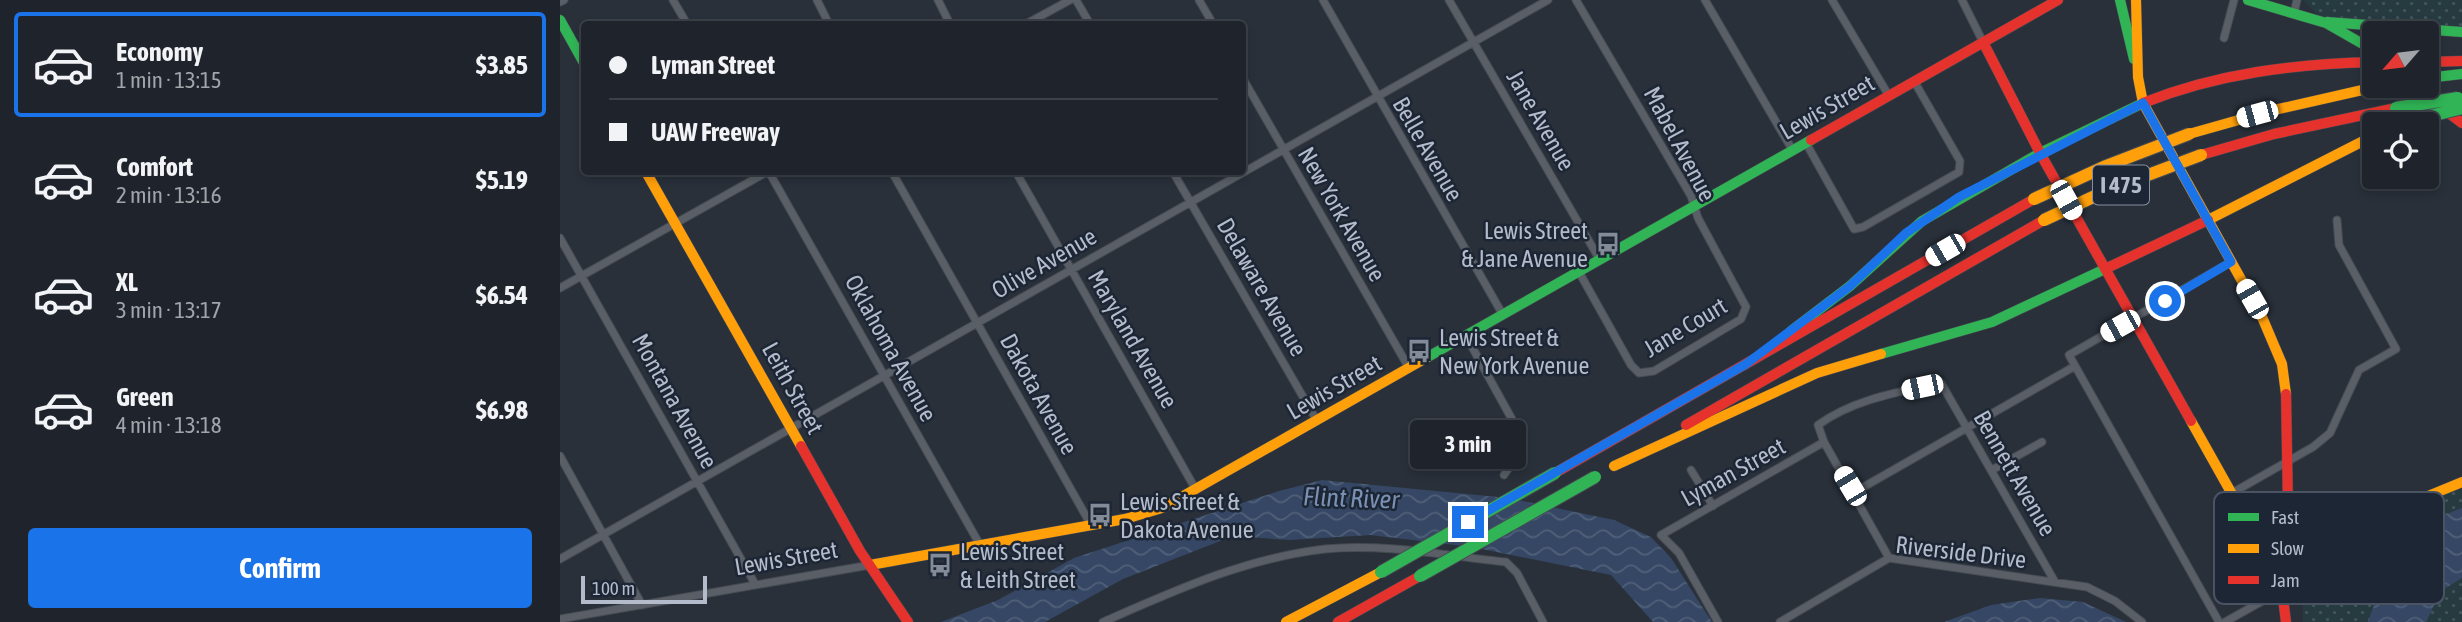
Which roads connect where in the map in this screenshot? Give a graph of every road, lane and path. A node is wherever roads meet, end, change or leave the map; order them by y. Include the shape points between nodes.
1 (673, 0) edge
2 (817, 0) edge
3 (938, 0) edge
4 (1070, 0) edge
5 (1076, 0) edge
6 (1199, 0) edge
7 (1323, 0) edge
8 (1449, 0) edge
9 (1548, 0) edge
10 (1576, 0) edge
11 (1705, 0) edge
12 (1832, 0) edge
13 (1962, 0) edge
14 (2058, 0) edge
15 (2120, 0) edge
16 (2136, 0) edge
17 (2234, 0) edge
18 (2248, 0) edge
19 (2297, 0) edge
20 (2294, 13) junction
21 (560, 20) edge
22 (685, 21) edge
23 (828, 21) edge
24 (948, 21) edge
25 (1032, 21) edge
26 (1088, 21) edge
27 (1211, 21) edge
28 (2326, 23) junction
29 (2362, 25) edge
30 (2440, 32) edge
31 (2462, 32) edge
32 (2224, 38) dead end
33 (1983, 42) junction
34 (1473, 43) junction
35 (2362, 44) edge
36 (581, 58) edge
37 (2462, 61) edge
38 (2440, 62) edge
39 (2362, 63) edge
40 (2462, 74) edge
41 (2138, 76) junction
42 (2440, 77) edge
43 (1914, 81) junction
44 (1246, 85) edge
45 (2362, 90) edge
46 (1889, 96) junction
47 (1376, 97) junction
48 (2429, 98) edge
49 (2461, 101) edge
50 (2143, 103) junction
51 (2433, 112) edge
52 (2462, 123) edge
53 (2362, 142) edge
54 (1806, 143) junction
55 (1283, 150) junction
56 (1793, 151) junction
57 (2040, 153) junction
58 (1246, 171) edge
59 (648, 175) edge
60 (763, 175) edge
61 (770, 175) edge
62 (894, 175) edge
63 (1018, 175) edge
64 (1175, 175) edge
65 (1239, 175) edge
66 (1191, 202) junction
67 (1694, 206) junction
68 (2207, 220) junction
69 (2337, 220) dead end
70 (675, 223) junction
71 (560, 238) edge
72 (1600, 260) junction
73 (2231, 262) junction
74 (2105, 269) junction
75 (1070, 270) junction
76 (1579, 272) junction
77 (582, 276) junction
78 (560, 288) edge
79 (1746, 307) joint
80 (1503, 315) junction
81 (2133, 319) junction
82 (978, 323) junction
83 (1466, 336) junction
84 (1746, 364) junction
85 (2075, 366) junction
86 (1409, 369) junction
87 (885, 376) junction
88 (1317, 421) junction
89 (791, 428) junction
90 (1966, 428) junction
91 (1824, 442) junction
92 (2042, 442) dead end
93 (560, 456) edge
94 (2289, 461) junction
95 (1614, 466) junction
96 (1691, 470) dead end
97 (1992, 470) junction
98 (1504, 475) dead end
99 (698, 481) junction
100 (2462, 482) edge
101 (1196, 490) junction
102 (2231, 492) edge
103 (2234, 492) edge
104 (2289, 492) edge
105 (2435, 492) edge
106 (1853, 493) junction
107 (1713, 506) junction
108 (1091, 525) junction
109 (604, 534) junction
110 (980, 545) junction
111 (1889, 558) junction
112 (560, 559) edge
113 (870, 565) junction
114 (2055, 582) junction
115 (755, 584) junction
116 (2258, 604) edge
117 (2284, 604) edge
118 (642, 605) junction
119 (560, 619) edge
120 (908, 622) edge
121 (1104, 622) edge
122 (1286, 622) edge
123 (1338, 622) edge
124 (1543, 622) edge
125 (1718, 622) edge
126 (1780, 622) edge
127 (2142, 622) edge
128 (2219, 622) edge
129 (2225, 622) edge
130 (2286, 622) edge

1 - 22 street
2 - 23 street
3 - 24 street
4 - 25 street
5 - 26 street
6 - 27 street
7 - 47 street, Belle Avenue
8 - 34 street, Jane Avenue
9 - 34 street, Olive Avenue
10 - 67 street, Mabel Avenue
11 - 56 street
12 - 46 street
13 - 33 street
14 - 33 main road, Lewis Street
15 - 41 main road
16 - 41 main road
17 - 32 street
18 - 20 main road
19 - 20 street
20 - 28 main road
21 - 36 main road
28 - 29 main road
28 - 35 main road
30 - 31 main road
33 - 43 main road, Lewis Street
33 - 57 main road
34 - 47 street, Olive Avenue
34 - 72 street, Jane Avenue
37 - 38 main road
39 - 50 main road via 2245,73
40 - 42 main road
41 - 50 main road
43 - 46 main road, Lewis Street
43 - 54 street via 1959,162 1959,172 1854,229
44 - 55 street, New York Avenue
45 - 84 main road, I 475, bridge via 2189,134 2106,166 2034,199
46 - 54 main road, Lewis Street
47 - 55 street, Olive Avenue
47 - 80 street, Belle Avenue
48 - 52 main road
49 - 51 main road, bridge
49 - 95 main road, I 475, bridge via 2396,108 2274,134 2108,190 2044,220
50 - 57 main road
50 - 68 main road
53 - 68 main road
54 - 56 main road, Lewis Street
55 - 58 street, Olive Avenue
55 - 86 street, New York Avenue
56 - 67 main road, Lewis Street
57 - 74 main road
57 - 84 main road via 1922,221 1850,286
59 - 70 main road, Leith Street
60 - 70 street
61 - 87 street, Oklahoma Avenue
62 - 82 street, Dakota Avenue
63 - 75 street, Maryland Avenue
64 - 66 street, Delaware Avenue
65 - 66 street, Olive Avenue
66 - 75 street, Olive Avenue
66 - 88 street, Delaware Avenue
67 - 72 main road, Lewis Street
67 - 79 street, Mabel Avenue
68 - 73 main road
68 - 74 main road
69 - 94 street via 2339,245 2396,349 2359,370 2330,433
70 - 77 street
70 - 89 main road, Leith Street
71 - 77 street, Montana Avenue
72 - 76 main road, Lewis Street
73 - 81 street
73 - 94 main road via 2282,364 2288,396
74 - 81 main road
74 - 95 main road via 1992,322 1817,373
75 - 82 street, Olive Avenue
75 - 101 street, Maryland Avenue
76 - 79 street, Jane Court via 1639,373 1654,371 1741,319
76 - 80 main road, Lewis Street
77 - 78 street
77 - 99 street, Montana Avenue
80 - 83 main road, Lewis Street
81 - 85 street via 2069,355
81 - 102 main road
82 - 87 street, Olive Avenue
82 - 108 street, Dakota Avenue
83 - 86 main road, Lewis Street
83 - 98 street via 1519,432 1520,452
84 - 122 main road, I 475, bridge
85 - 90 street
85 - 128 street
86 - 88 main road, Lewis Street
87 - 89 street, Olive Avenue
87 - 110 street, Oklahoma Avenue
88 - 101 main road, Lewis Street
89 - 99 street, Olive Avenue
89 - 113 main road, Leith Street
90 - 91 street, Bennett Avenue via 1941,383 1866,401 1833,415 1818,425
90 - 97 street, Bennett Avenue
90 - 106 street
91 - 106 street
91 - 107 street, Lyman Street
92 - 97 street
93 - 109 street
94 - 103 street
94 - 104 main road
95 - 123 main road, I 475, bridge
96 - 107 street
97 - 114 street, Bennett Avenue
99 - 109 street, Olive Avenue
99 - 115 street, Montana Avenue
100 - 105 main road
101 - 108 main road, Lewis Street via 1144,514
106 - 111 street
107 - 125 street, Lyman Street via 1661,535 1679,553
108 - 110 main road, Lewis Street
109 - 112 street, Olive Avenue
109 - 118 street
110 - 113 main road, Lewis Street
111 - 114 street, Riverside Drive
111 - 126 street, Riverside Drive
113 - 115 street, Lewis Street
113 - 120 main road, Leith Street
114 - 127 street, Riverside Drive via 2087,587
115 - 118 street, Lewis Street
116 - 129 street
117 - 130 main road
118 - 119 street, Lewis Street
121 - 124 street via 1235,568 1327,549 1506,562 1517,573

